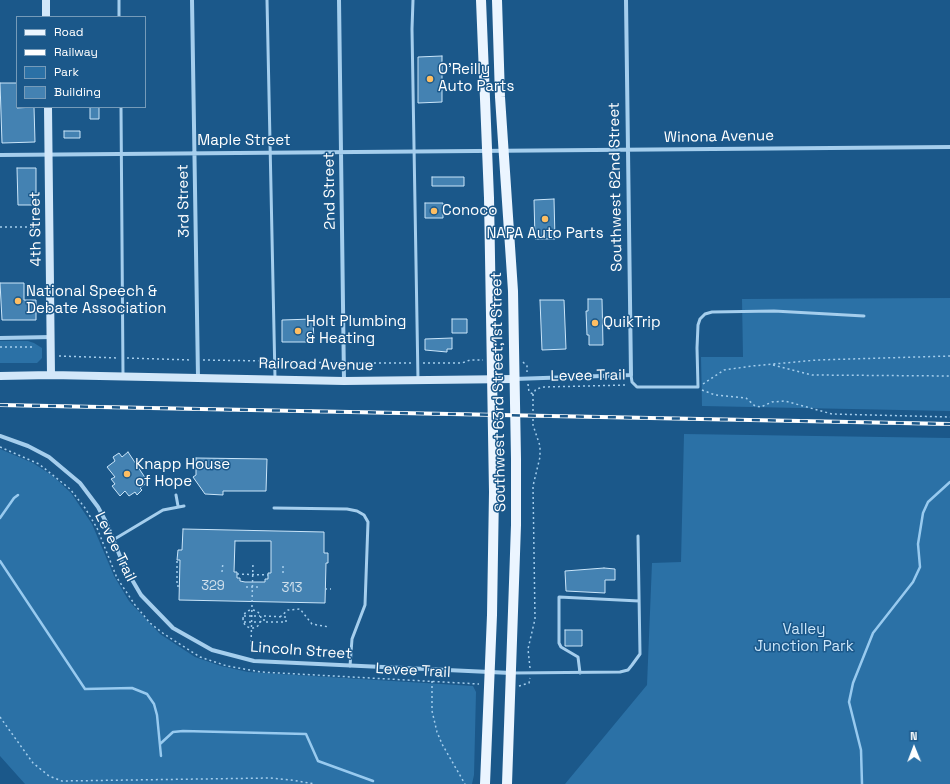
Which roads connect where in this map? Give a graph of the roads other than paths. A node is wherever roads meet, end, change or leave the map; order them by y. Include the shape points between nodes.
1 (46, 0) edge
2 (119, 0) edge
3 (192, 0) edge
4 (267, 0) edge
5 (339, 0) edge
6 (413, 0) edge
7 (481, 0) edge
8 (497, 0) edge
9 (626, 0) edge
10 (46, 16) edge
11 (119, 16) edge
12 (48, 108) edge
13 (121, 108) edge
14 (950, 147) edge
15 (628, 150) junction
16 (488, 151) junction
17 (504, 151) junction
18 (414, 152) junction
19 (270, 153) junction
20 (342, 153) junction
21 (122, 154) junction
22 (195, 154) junction
23 (0, 155) edge
24 (49, 155) junction
25 (864, 316) dead end
26 (52, 337) junction
27 (0, 338) edge
28 (51, 375) junction
29 (631, 375) junction
30 (0, 376) edge
31 (123, 376) junction
32 (198, 378) junction
33 (275, 379) junction
34 (493, 379) junction
35 (514, 379) junction
36 (418, 380) junction
37 (344, 381) junction
38 (0, 436) edge
39 (176, 495) dead end
40 (178, 506) junction
41 (184, 506) dead end
42 (274, 508) dead end
43 (638, 536) dead end
44 (113, 540) junction
45 (639, 601) junction
46 (350, 666) junction
47 (489, 672) junction
48 (511, 672) junction
49 (580, 673) junction
50 (485, 784) edge
51 (507, 784) edge

1 - 10 main road
2 - 11 lane
3 - 22 street, 3rd Street
4 - 19 lane
5 - 20 street, 2nd Street
6 - 18 lane
7 - 16 main road, Southwest 63rd Street;1st Street
8 - 17 main road, Southwest 63rd Street;1st Street
9 - 15 street, Southwest 62nd Street
12 - 24 main road, 4th Street
13 - 21 lane
14 - 15 street, Winona Avenue
15 - 17 street, Winona Avenue
15 - 29 street, Southwest 62nd Street
16 - 17 street, Winona Avenue
16 - 18 street, Maple Street
16 - 34 main road, Southwest 63rd Street;1st Street
17 - 35 main road, Southwest 63rd Street;1st Street via 513,291
18 - 20 street, Maple Street
18 - 36 lane
19 - 20 street, Maple Street
19 - 22 street, Maple Street
19 - 33 lane
20 - 37 street, 2nd Street
21 - 22 street, Maple Street
21 - 24 street, Maple Street
21 - 31 lane
22 - 32 street, 3rd Street
23 - 24 street, Maple Street
24 - 26 main road, 4th Street
25 - 29 lane via 764,311 720,311 705,314 698,325 698,387 642,388 634,386
26 - 27 street
26 - 28 main road, 4th Street
28 - 30 main road, Railroad Avenue
28 - 31 main road, Railroad Avenue
29 - 35 street, Railroad Avenue
31 - 32 main road, Railroad Avenue
32 - 33 main road, Railroad Avenue
33 - 37 main road, Railroad Avenue
34 - 35 main road, Railroad Avenue
34 - 36 main road, Railroad Avenue
34 - 47 main road, Southwest 63rd Street;1st Street via 494,551
35 - 48 main road, Southwest 63rd Street;1st Street via 516,525
36 - 37 main road, Railroad Avenue
38 - 44 street, Lincoln Street via 28,446 69,472 98,507
39 - 40 lane
40 - 41 lane
40 - 44 lane via 155,513
42 - 46 lane via 347,508 364,515 368,522 365,605 352,639
43 - 45 lane
44 - 46 street, Lincoln Street via 141,595 173,628 192,640 212,650 254,661
45 - 49 lane via 640,654 628,670
45 - 49 lane via 559,597 560,647 578,657
46 - 47 street, Lincoln Street
47 - 48 street, Lincoln Street
47 - 50 main road, Southwest 63rd Street;1st Street
48 - 49 lane
48 - 51 main road, Southwest 63rd Street;1st Street

